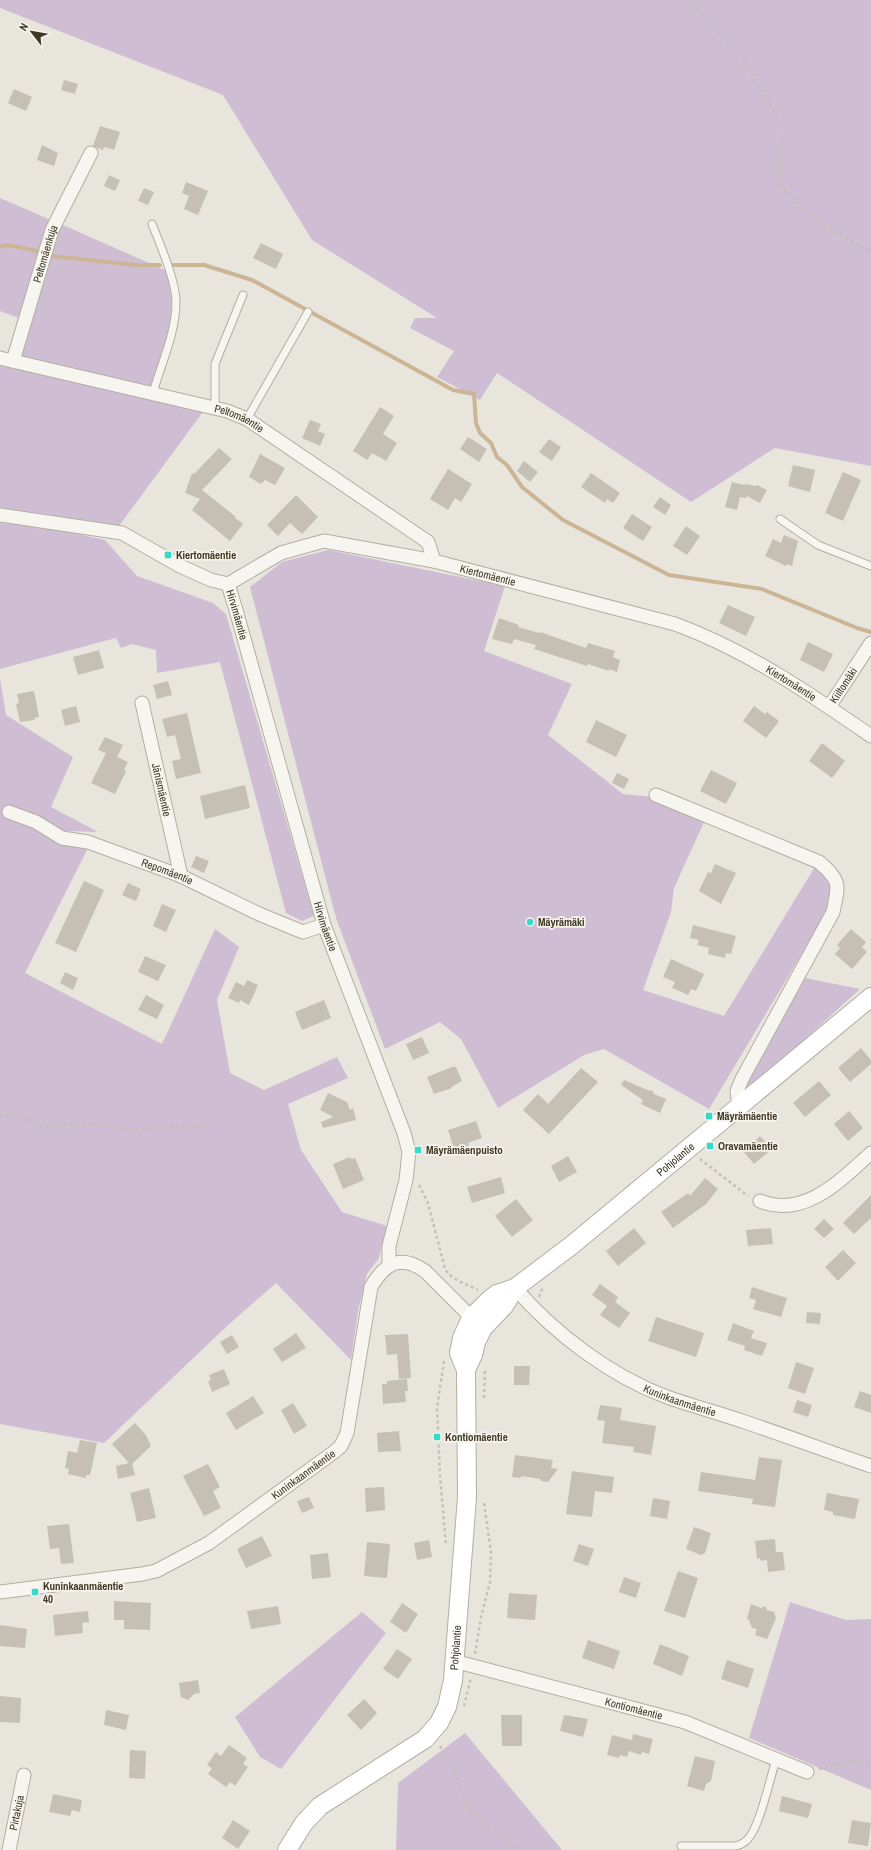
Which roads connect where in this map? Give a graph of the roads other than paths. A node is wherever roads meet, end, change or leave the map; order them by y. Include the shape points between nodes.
1 (91, 153) dead end
2 (152, 224) dead end
3 (243, 295) dead end
4 (308, 312) dead end
5 (6, 359) edge
6 (153, 393) junction
7 (216, 408) junction
8 (247, 419) junction
9 (0, 515) edge
10 (780, 519) dead end
11 (434, 561) junction
12 (871, 566) edge
13 (228, 584) junction
14 (871, 643) edge
15 (142, 703) dead end
16 (829, 707) junction
17 (871, 736) edge
18 (656, 794) dead end
19 (5, 812) edge
20 (181, 876) junction
21 (324, 925) junction
22 (871, 997) edge
23 (739, 1107) junction
24 (871, 1153) edge
25 (760, 1201) road end
26 (389, 1264) junction
27 (515, 1288) junction
28 (477, 1323) junction
29 (871, 1466) edge
30 (0, 1592) edge
31 (454, 1661) junction
32 (776, 1760) junction
33 (807, 1772) road end
34 (24, 1775) dead end
35 (681, 1846) dead end
36 (9, 1850) edge
37 (287, 1850) edge

1 - 5 street, Peltomäenkuja via 52,230
2 - 6 lane via 165,258 176,301 174,324
3 - 7 lane via 215,364
4 - 8 lane
5 - 6 street, Peltomäentie
6 - 7 street, Peltomäentie
7 - 8 street, Peltomäentie
8 - 11 street, Peltomäentie via 428,542
9 - 13 street via 122,533 180,566 211,580
10 - 12 lane via 818,545
11 - 13 street, Kiertomäentie via 324,541 281,553
11 - 16 street, Kiertomäentie via 676,624 766,666
13 - 21 street, Hirvimäentie
14 - 16 street, Kiiltomäki
15 - 20 street, Jänismäentie
16 - 17 street, Kiertomäentie
18 - 23 street via 819,862 833,874 838,889 834,912 742,1079 738,1091
19 - 20 street, Repomäentie via 36,822 62,838 88,842
20 - 21 street, Repomäentie via 303,932
21 - 26 street, Hirvimäentie via 409,1152 406,1180 389,1246
22 - 23 street, Pohjolantie
23 - 27 street, Pohjolantie via 572,1245
24 - 25 street via 821,1194 800,1204 772,1206
26 - 28 street via 415,1264
26 - 30 street, Kuninkaanmäentie via 379,1273 371,1287 347,1433 341,1446 334,1452 209,1543 156,1570 142,1574
27 - 28 street, Pohjolantie via 504,1306
27 - 29 street, Kuninkaanmäentie via 564,1335 625,1378 666,1397
28 - 31 street, Pohjolantie via 473,1355 466,1370 467,1497
31 - 32 street, Kontiomäentie via 672,1718
31 - 37 street, Pohjolantie via 447,1707 430,1734 320,1806 304,1823
32 - 33 street, Kontiomäentie
32 - 35 lane via 749,1838 735,1846
34 - 36 street, Pirtakuja

